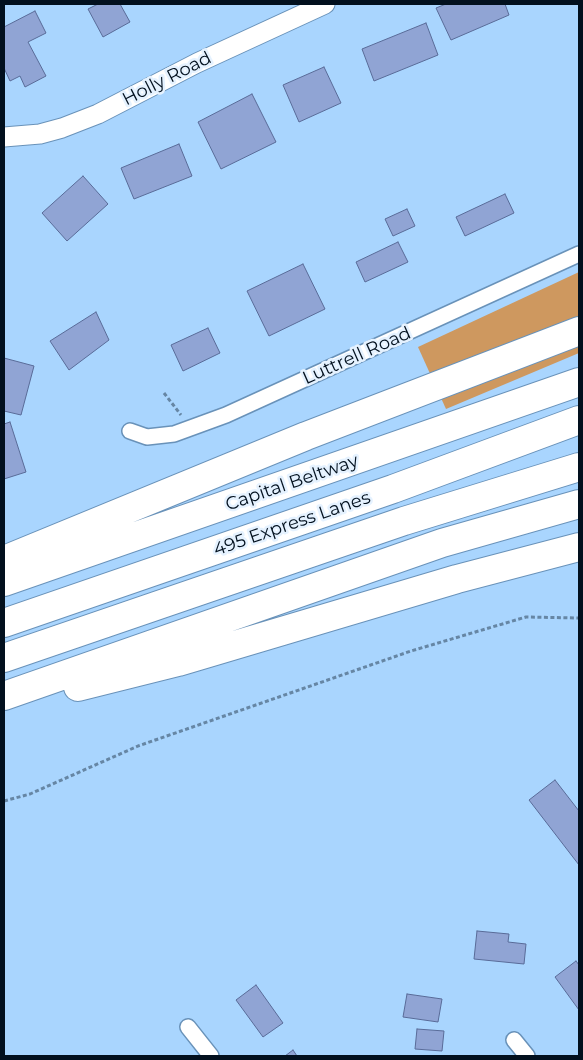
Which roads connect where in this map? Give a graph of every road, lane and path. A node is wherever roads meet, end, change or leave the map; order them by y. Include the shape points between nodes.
1 (325, 4) edge
2 (4, 137) edge
3 (579, 254) edge
4 (579, 331) edge
5 (579, 382) edge
6 (164, 393) dead end
7 (579, 420) edge
8 (190, 428) junction
9 (130, 431) dead end
10 (579, 467) edge
11 (579, 504) edge
12 (579, 547) edge
13 (4, 560) edge
14 (4, 582) edge
15 (579, 618) edge
16 (4, 623) edge
17 (4, 658) edge
18 (4, 696) edge
19 (4, 705) edge
20 (4, 801) edge
21 (188, 1028) dead end
22 (514, 1040) dead end
23 (211, 1056) edge
24 (527, 1056) edge

1 - 2 street, Holly Road via 197,63 89,118 40,134
3 - 8 street, Luttrell Road via 226,415
4 - 13 highway via 306,436
5 - 14 highway, Capital Beltway
6 - 8 path
7 - 16 highway, 495 Express Lanes via 374,496
8 - 9 street, Luttrell Road via 174,434 147,437
10 - 17 highway, 495 Express Lanes via 404,520
11 - 18 highway via 442,543
12 - 19 highway via 457,579 178,662
15 - 20 path via 526,617 428,646 138,746 30,794
21 - 23 street
22 - 24 street

